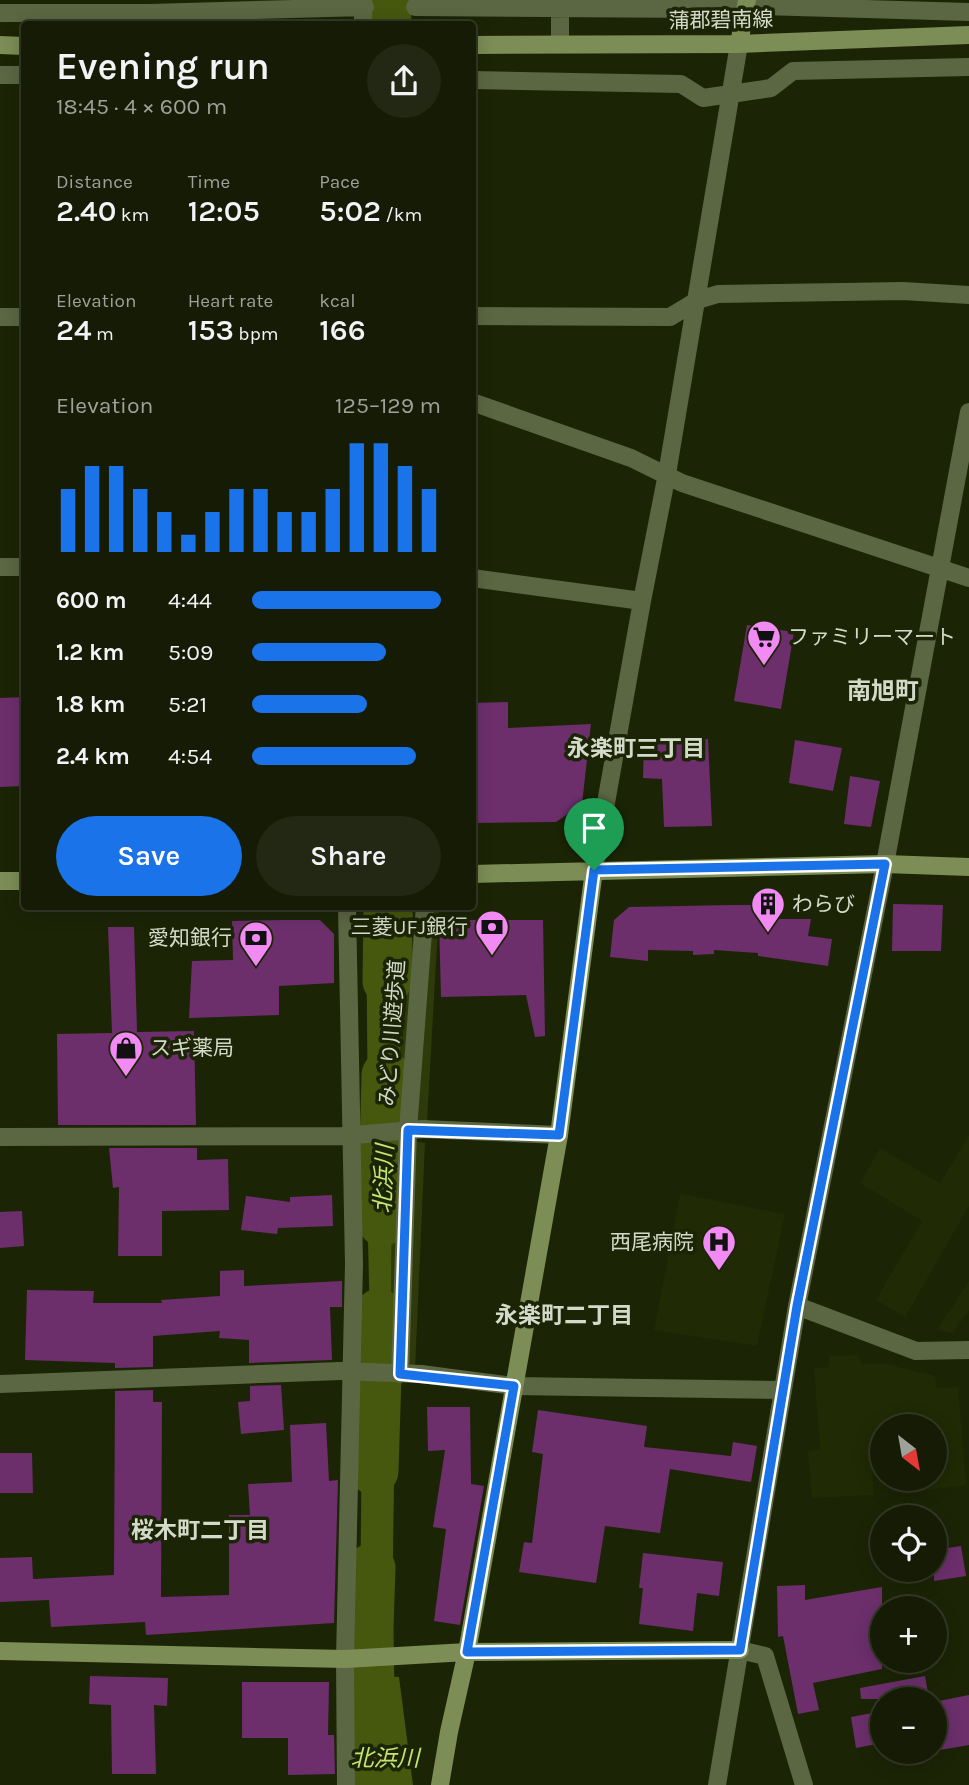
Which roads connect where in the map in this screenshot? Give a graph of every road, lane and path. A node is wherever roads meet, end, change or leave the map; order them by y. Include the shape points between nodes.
1 (747, 3) edge
2 (560, 4) edge
3 (416, 5) edge
4 (364, 9) edge
5 (969, 12) edge
6 (0, 13) edge
7 (969, 35) edge
8 (560, 43) junction
9 (739, 44) junction
10 (476, 45) edge
11 (0, 46) edge
12 (21, 46) edge
13 (969, 67) edge
14 (0, 75) edge
15 (21, 75) edge
16 (476, 80) edge
17 (731, 94) junction
18 (969, 295) edge
19 (698, 300) junction
20 (476, 316) edge
21 (0, 317) edge
22 (21, 317) edge
23 (476, 403) edge
24 (969, 412) edge
25 (667, 474) junction
26 (0, 566) edge
27 (21, 567) edge
28 (941, 568) junction
29 (969, 578) edge
30 (476, 579) edge
31 (642, 601) junction
32 (885, 864) junction
33 (969, 867) edge
34 (594, 870) junction
35 (476, 874) edge
36 (0, 881) edge
37 (21, 881) edge
38 (347, 910) edge
39 (425, 910) edge
40 (416, 1130) junction
41 (559, 1135) junction
42 (0, 1138) edge
43 (797, 1306) junction
44 (969, 1349) edge
45 (400, 1374) junction
46 (0, 1384) edge
47 (514, 1386) junction
48 (783, 1390) junction
49 (740, 1650) junction
50 (0, 1651) edge
51 (467, 1652) junction
52 (347, 1659) junction
53 (346, 1785) edge
54 (440, 1785) edge
55 (717, 1785) edge
56 (804, 1785) edge

1 - 2 street via 702,9
1 - 5 street
1 - 9 street
2 - 3 street
2 - 8 street
4 - 6 street
7 - 9 street, 蒲郡碧南線
8 - 9 street, 蒲郡碧南線
8 - 10 street, 蒲郡碧南線
9 - 17 street
11 - 12 street
13 - 17 street via 793,71 771,88
14 - 15 street
16 - 17 street via 681,84 703,98
17 - 19 street
18 - 19 street via 903,291 718,294
19 - 20 street via 670,317
19 - 25 street
21 - 22 street
23 - 25 street
24 - 28 street
25 - 28 street via 682,483
25 - 31 street
26 - 27 street
28 - 29 street
28 - 32 street
30 - 31 street
31 - 34 street
32 - 33 street
32 - 34 street
32 - 43 street
34 - 35 street
34 - 41 street
36 - 37 street
38 - 52 street via 354,1264
39 - 40 street, みどり川遊歩道
40 - 41 street
40 - 42 street, bridge via 344,1136
40 - 45 street, みどり川遊歩道
41 - 47 street
43 - 44 street via 916,1352
43 - 48 street
45 - 46 street, bridge via 340,1371
45 - 47 street, bridge
47 - 48 street
47 - 51 street
48 - 49 street
49 - 51 street
49 - 55 street
49 - 56 street via 765,1656
50 - 52 street
51 - 52 street
51 - 54 street
52 - 53 street

